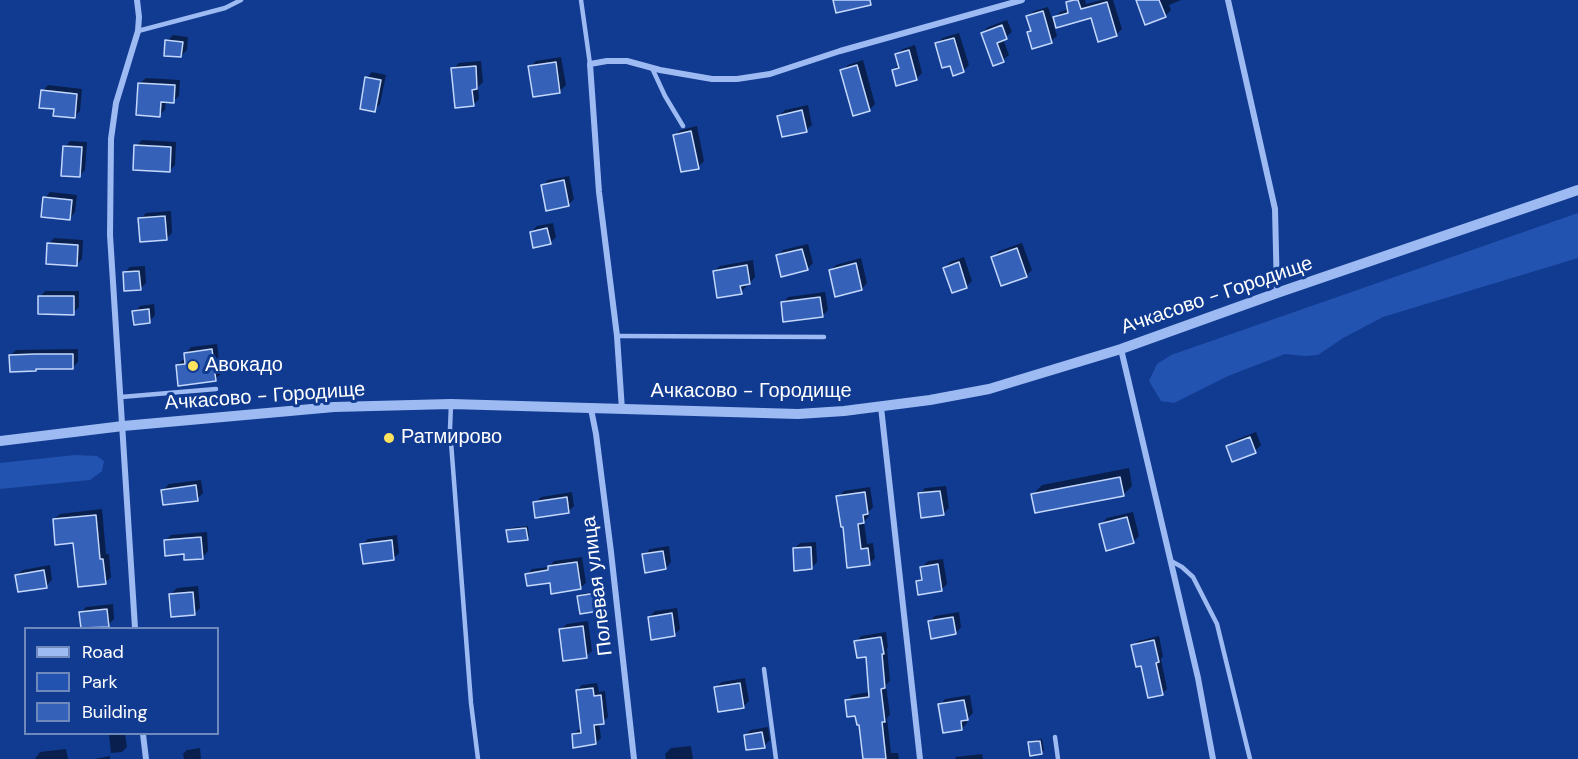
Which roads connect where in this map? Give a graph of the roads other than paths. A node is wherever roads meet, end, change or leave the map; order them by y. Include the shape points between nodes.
1 (137, 0) edge
2 (241, 0) edge
3 (581, 0) edge
4 (1022, 0) edge
5 (1228, 0) edge
6 (138, 31) junction
7 (590, 64) junction
8 (652, 68) junction
9 (683, 126) dead end
10 (1578, 190) edge
11 (1277, 293) junction
12 (617, 336) junction
13 (824, 337) dead end
14 (1121, 349) junction
15 (216, 388) dead end
16 (121, 397) junction
17 (451, 404) junction
18 (881, 407) junction
19 (591, 409) junction
20 (622, 410) junction
21 (123, 426) junction
22 (0, 441) edge
23 (1171, 561) junction
24 (135, 627) edge
25 (764, 669) dead end
26 (143, 735) edge
27 (1055, 737) dead end
28 (146, 759) edge
29 (478, 759) edge
30 (634, 759) edge
31 (776, 759) edge
32 (920, 759) edge
33 (1058, 759) edge
34 (1213, 759) edge
35 (1250, 759) edge

1 - 6 street
2 - 6 lane via 225,8
3 - 7 lane
4 - 8 street via 770,74 712,79
5 - 11 street via 1275,209
6 - 16 street via 116,103 111,139 110,235
7 - 8 street via 627,61
7 - 12 street via 599,192
8 - 9 lane
10 - 11 street, Ачкасово - Городище
11 - 14 street, Ачкасово - Городище
12 - 13 lane
12 - 20 street
14 - 18 street, Ачкасово - Городище via 989,389
14 - 23 street
15 - 16 lane
16 - 21 street
17 - 19 street, Ачкасово - Городище
17 - 21 street, Ачкасово - Городище via 334,407
17 - 29 lane
18 - 20 street, Ачкасово - Городище via 798,414
18 - 32 street
19 - 20 street, Ачкасово - Городище
19 - 30 street, Полевая улица
21 - 22 street, Ачкасово - Городище
21 - 24 street
23 - 34 street
23 - 35 lane via 1193,577 1217,624
25 - 31 lane
26 - 28 street
27 - 33 lane

